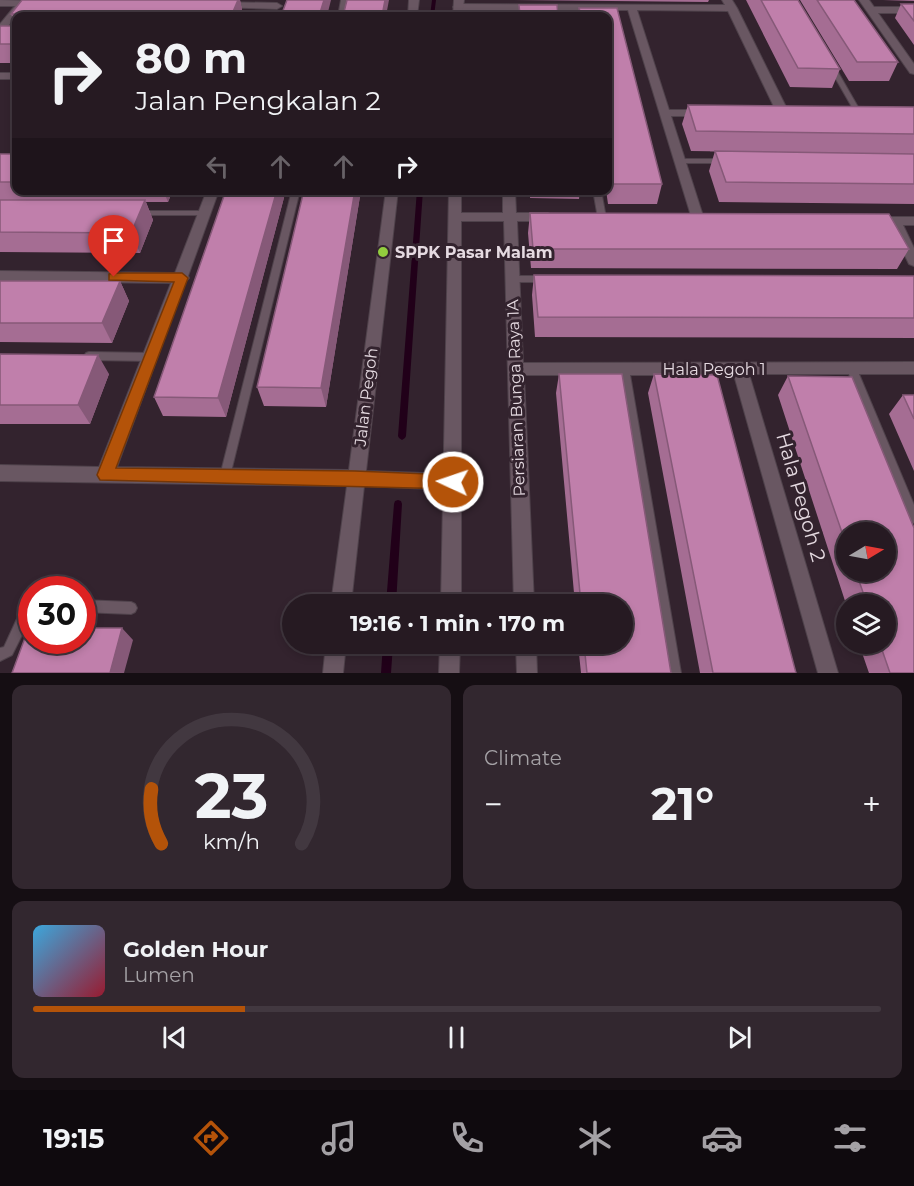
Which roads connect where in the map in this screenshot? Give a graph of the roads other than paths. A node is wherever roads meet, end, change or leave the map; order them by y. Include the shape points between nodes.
1 (864, 0) edge
2 (0, 3) edge
3 (278, 3) edge
4 (22, 4) junction
5 (45, 4) edge
6 (730, 4) edge
7 (208, 5) edge
8 (456, 6) edge
9 (498, 8) edge
10 (633, 8) junction
11 (871, 10) junction
12 (914, 10) edge
13 (15, 12) edge
14 (565, 12) edge
15 (12, 16) edge
16 (0, 30) edge
17 (829, 62) edge
18 (914, 71) edge
19 (665, 113) junction
20 (712, 113) edge
21 (783, 113) edge
22 (859, 114) edge
23 (680, 161) junction
24 (727, 161) edge
25 (211, 195) edge
26 (295, 195) edge
27 (391, 195) edge
28 (455, 195) edge
29 (509, 195) edge
30 (598, 195) edge
31 (125, 213) edge
32 (205, 213) junction
33 (455, 217) junction
34 (510, 217) junction
35 (556, 217) edge
36 (602, 218) edge
37 (699, 219) edge
38 (860, 221) edge
39 (894, 221) junction
40 (914, 221) edge
41 (914, 261) edge
42 (0, 276) edge
43 (182, 278) junction
44 (512, 279) junction
45 (559, 279) edge
46 (81, 356) edge
47 (151, 357) junction
48 (851, 367) junction
49 (914, 368) edge
50 (514, 369) junction
51 (624, 369) junction
52 (740, 369) junction
53 (0, 473) edge
54 (105, 475) junction
55 (225, 476) junction
56 (355, 478) junction
57 (453, 482) junction
58 (914, 518) edge
59 (342, 594) edge
60 (451, 594) edge
61 (524, 594) edge
62 (96, 607) edge
63 (131, 608) dead end
64 (18, 629) edge
65 (335, 654) edge
66 (450, 654) edge
67 (526, 654) edge
68 (0, 655) edge
69 (333, 673) edge
70 (449, 673) edge
71 (527, 673) edge
72 (675, 673) edge
73 (828, 673) edge

1 - 11 street
2 - 4 street
3 - 7 street
4 - 5 street
4 - 13 street
6 - 10 street
6 - 21 street
8 - 9 street
9 - 14 street
10 - 14 street
10 - 19 street
11 - 12 street
11 - 18 street
15 - 16 street
17 - 22 lane
19 - 20 street
19 - 23 street
23 - 24 lane
23 - 37 street
25 - 32 street
26 - 55 lane
27 - 56 street, Jalan Pegoh
28 - 33 street
29 - 34 street, Persiaran Bunga Raya 1A
30 - 36 lane
31 - 32 lane
32 - 43 street
33 - 34 street
33 - 57 street
34 - 35 street
34 - 44 street, Persiaran Bunga Raya 1A
38 - 39 street
39 - 40 street
39 - 41 street
42 - 43 street
43 - 47 street
44 - 45 lane
44 - 50 street, Persiaran Bunga Raya 1A
46 - 47 lane
47 - 54 street
48 - 49 street, Hala Pegoh 1
48 - 52 street, Hala Pegoh 1
48 - 58 lane
50 - 51 street, Hala Pegoh 1
50 - 61 street, Persiaran Bunga Raya 1A
51 - 52 street, Hala Pegoh 1
51 - 72 lane
52 - 73 street, Hala Pegoh 2
53 - 54 street
54 - 55 street
55 - 56 street
56 - 57 street
56 - 59 street, Jalan Pegoh
57 - 60 street
62 - 63 lane
64 - 68 lane via 8,651
65 - 69 street
66 - 70 street
67 - 71 street

